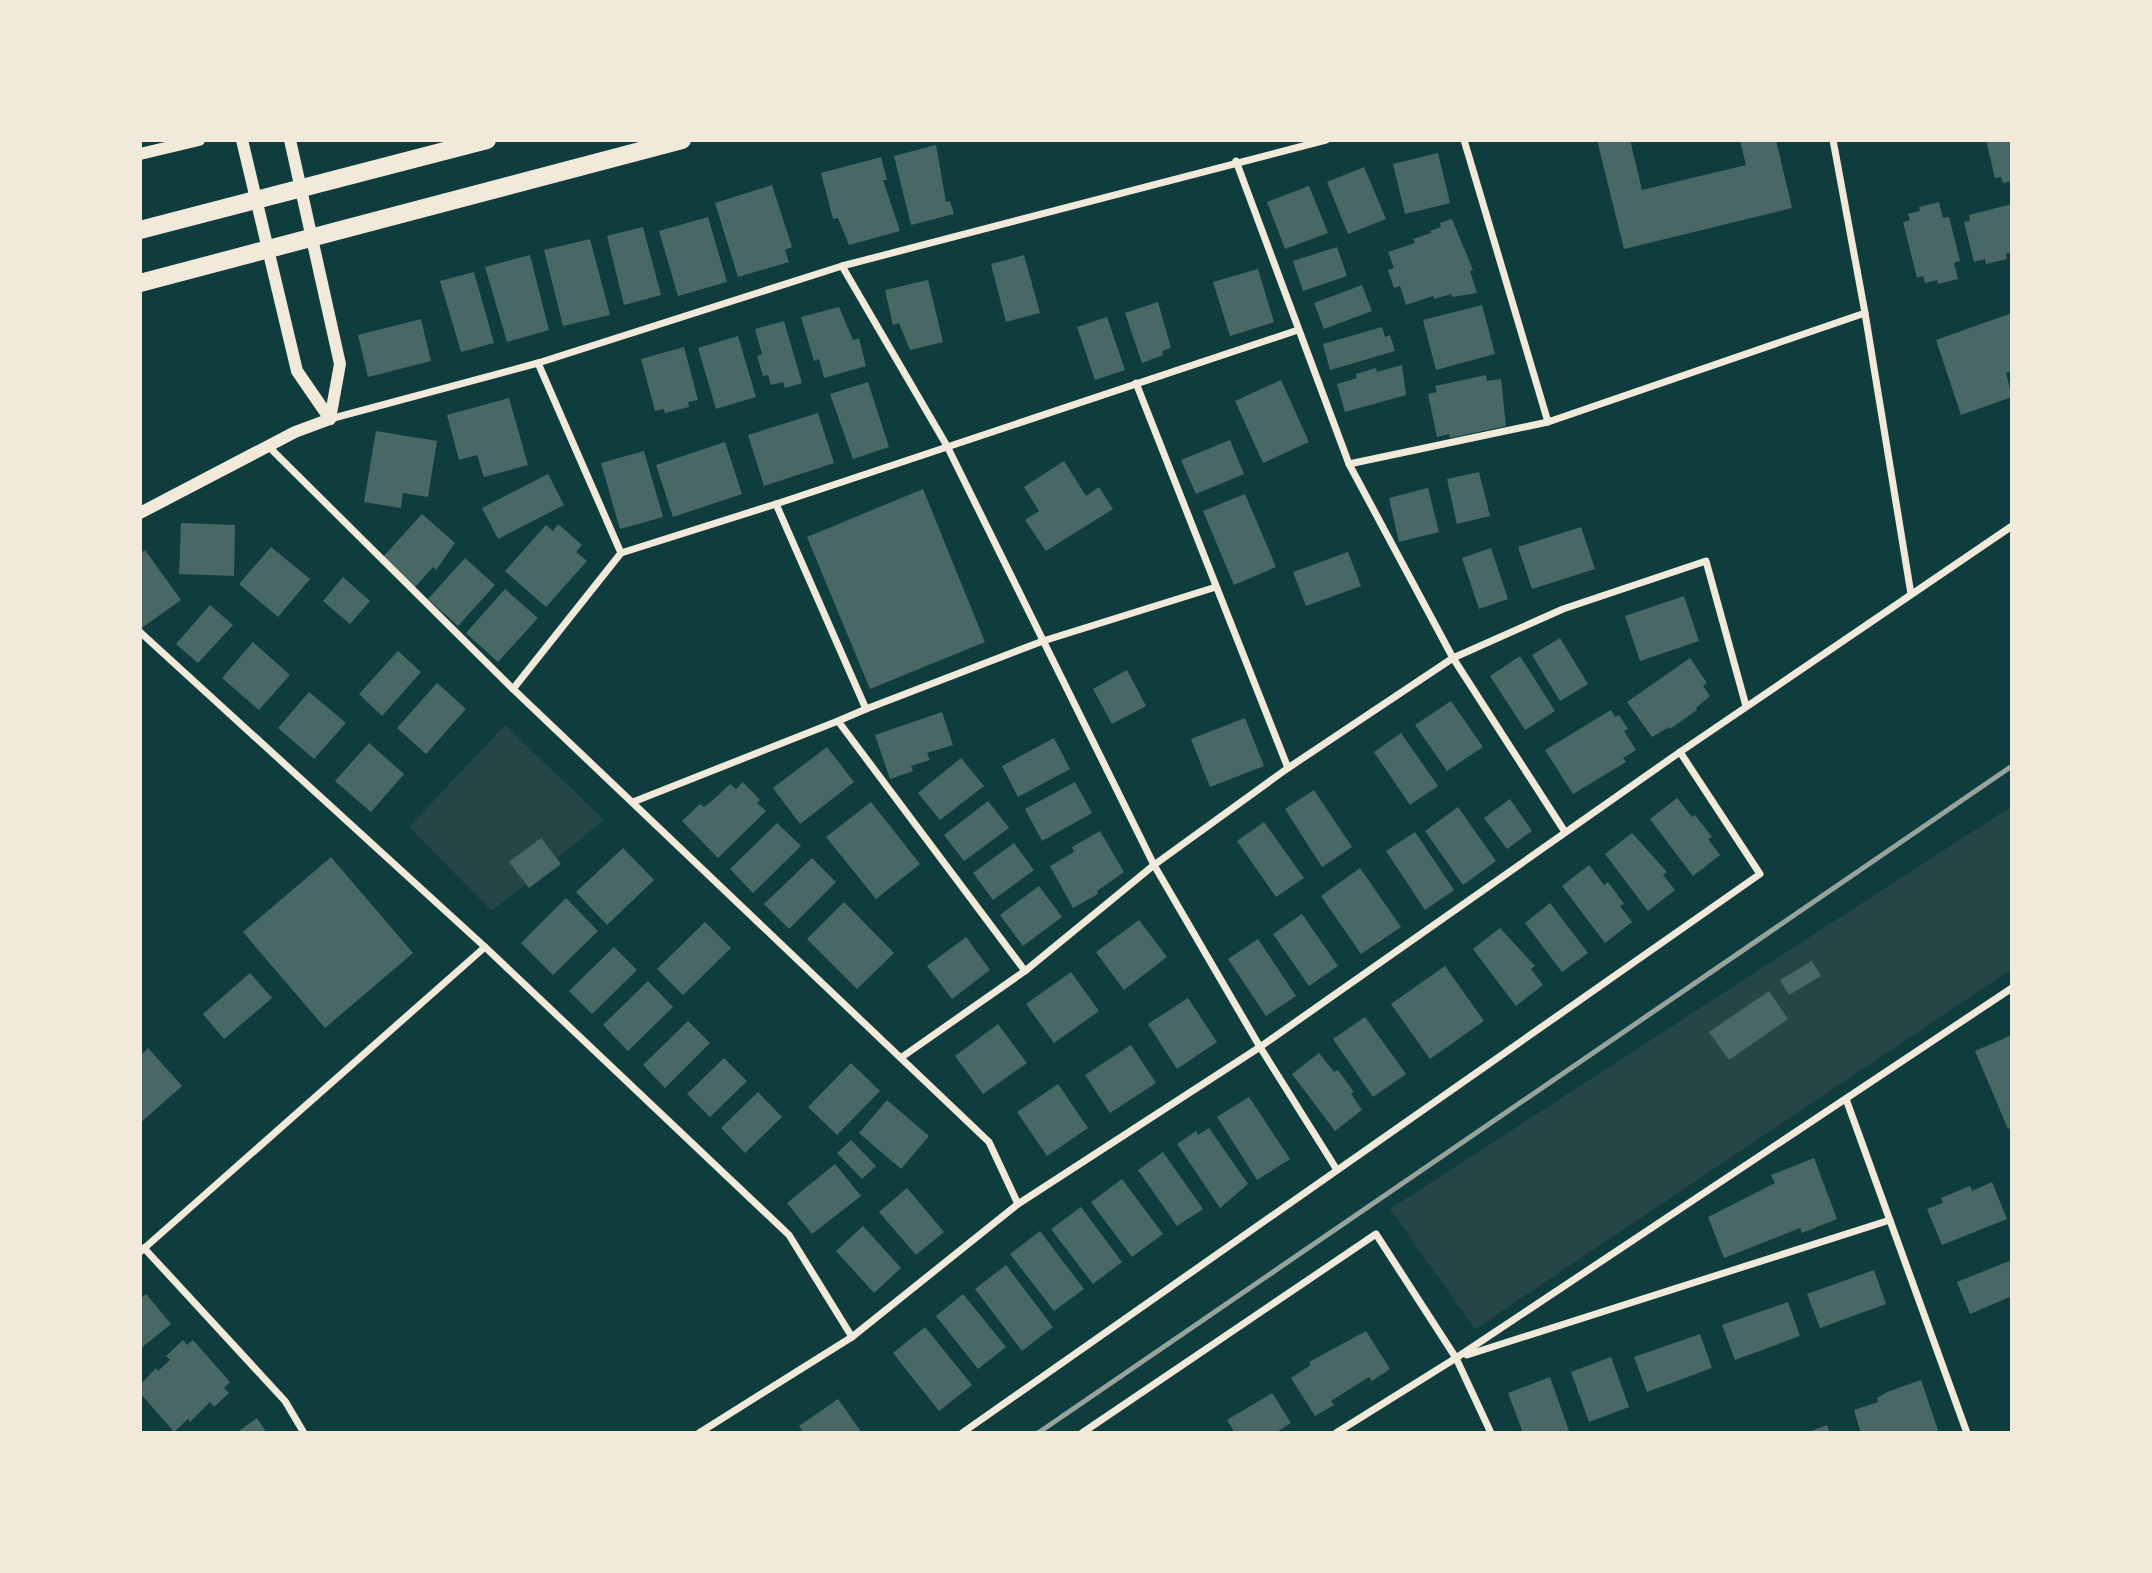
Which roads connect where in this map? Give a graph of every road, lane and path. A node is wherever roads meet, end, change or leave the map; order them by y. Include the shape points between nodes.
1 (198, 140) edge
2 (242, 140) edge
3 (290, 140) edge
4 (487, 140) edge
5 (682, 140) edge
6 (1326, 140) edge
7 (1464, 140) edge
8 (1833, 140) edge
9 (140, 154) edge
10 (1236, 161) junction
11 (301, 189) junction
12 (256, 200) junction
13 (140, 230) edge
14 (312, 238) junction
15 (268, 249) junction
16 (842, 266) junction
17 (140, 283) edge
18 (1865, 313) junction
19 (1298, 330) junction
20 (538, 363) junction
21 (1136, 383) junction
22 (330, 419) junction
23 (1548, 422) junction
24 (268, 446) junction
25 (947, 446) junction
26 (1349, 464) junction
27 (776, 504) junction
28 (140, 513) edge
29 (2012, 526) edge
30 (621, 553) junction
31 (1216, 587) junction
32 (1911, 594) junction
33 (140, 632) edge
34 (1043, 641) junction
35 (1453, 658) junction
36 (513, 689) junction
37 (1746, 706) junction
38 (866, 709) junction
39 (838, 721) junction
40 (1680, 752) junction
41 (1287, 768) junction
42 (633, 802) junction
43 (1565, 832) junction
44 (1154, 865) junction
45 (485, 947) junction
46 (1025, 971) junction
47 (2012, 988) edge
48 (1260, 1047) junction
49 (901, 1056) junction
50 (1846, 1098) junction
51 (1337, 1170) junction
52 (1018, 1204) junction
53 (1890, 1220) junction
54 (142, 1250) edge
55 (852, 1337) junction
56 (1456, 1358) junction
57 (304, 1433) edge
58 (699, 1433) edge
59 (962, 1433) edge
60 (1082, 1433) edge
61 (1336, 1433) edge
62 (1490, 1433) edge
63 (1967, 1433) edge

1 - 9 street
2 - 12 street
3 - 11 street
4 - 11 highway
5 - 14 highway
6 - 10 street
7 - 23 street
8 - 18 street
10 - 16 street
10 - 19 street
11 - 12 highway
11 - 14 street
12 - 13 highway
12 - 15 street
14 - 15 highway
14 - 22 street via 340,365
15 - 17 highway
15 - 22 street via 297,371
16 - 20 street
16 - 25 street
18 - 23 street
18 - 32 street
19 - 21 street
19 - 26 street
20 - 22 street
20 - 30 street
21 - 25 street
21 - 31 street
22 - 24 street
23 - 26 street
24 - 28 street
24 - 36 street
25 - 27 street
25 - 34 street
26 - 35 street
27 - 30 street
27 - 38 street
29 - 32 street
30 - 36 street
31 - 34 street
31 - 41 street
32 - 37 street
33 - 45 street
34 - 38 street
34 - 44 street
35 - 37 street via 1563,609 1706,561
35 - 41 street
35 - 43 street
36 - 42 street
37 - 40 street
38 - 39 street
39 - 42 street
39 - 46 street
40 - 43 street
40 - 51 street via 1760,874
41 - 44 street
42 - 49 street
43 - 48 street
44 - 46 street
44 - 48 street
45 - 54 street
45 - 55 street via 789,1236
46 - 49 street
47 - 50 street
48 - 51 street
48 - 52 street
49 - 52 street via 989,1142
50 - 53 street
50 - 56 street
51 - 59 street
52 - 55 street
53 - 56 street
53 - 63 street
54 - 57 street via 285,1401
55 - 58 street
56 - 60 street via 1376,1234
56 - 61 street
56 - 62 street

